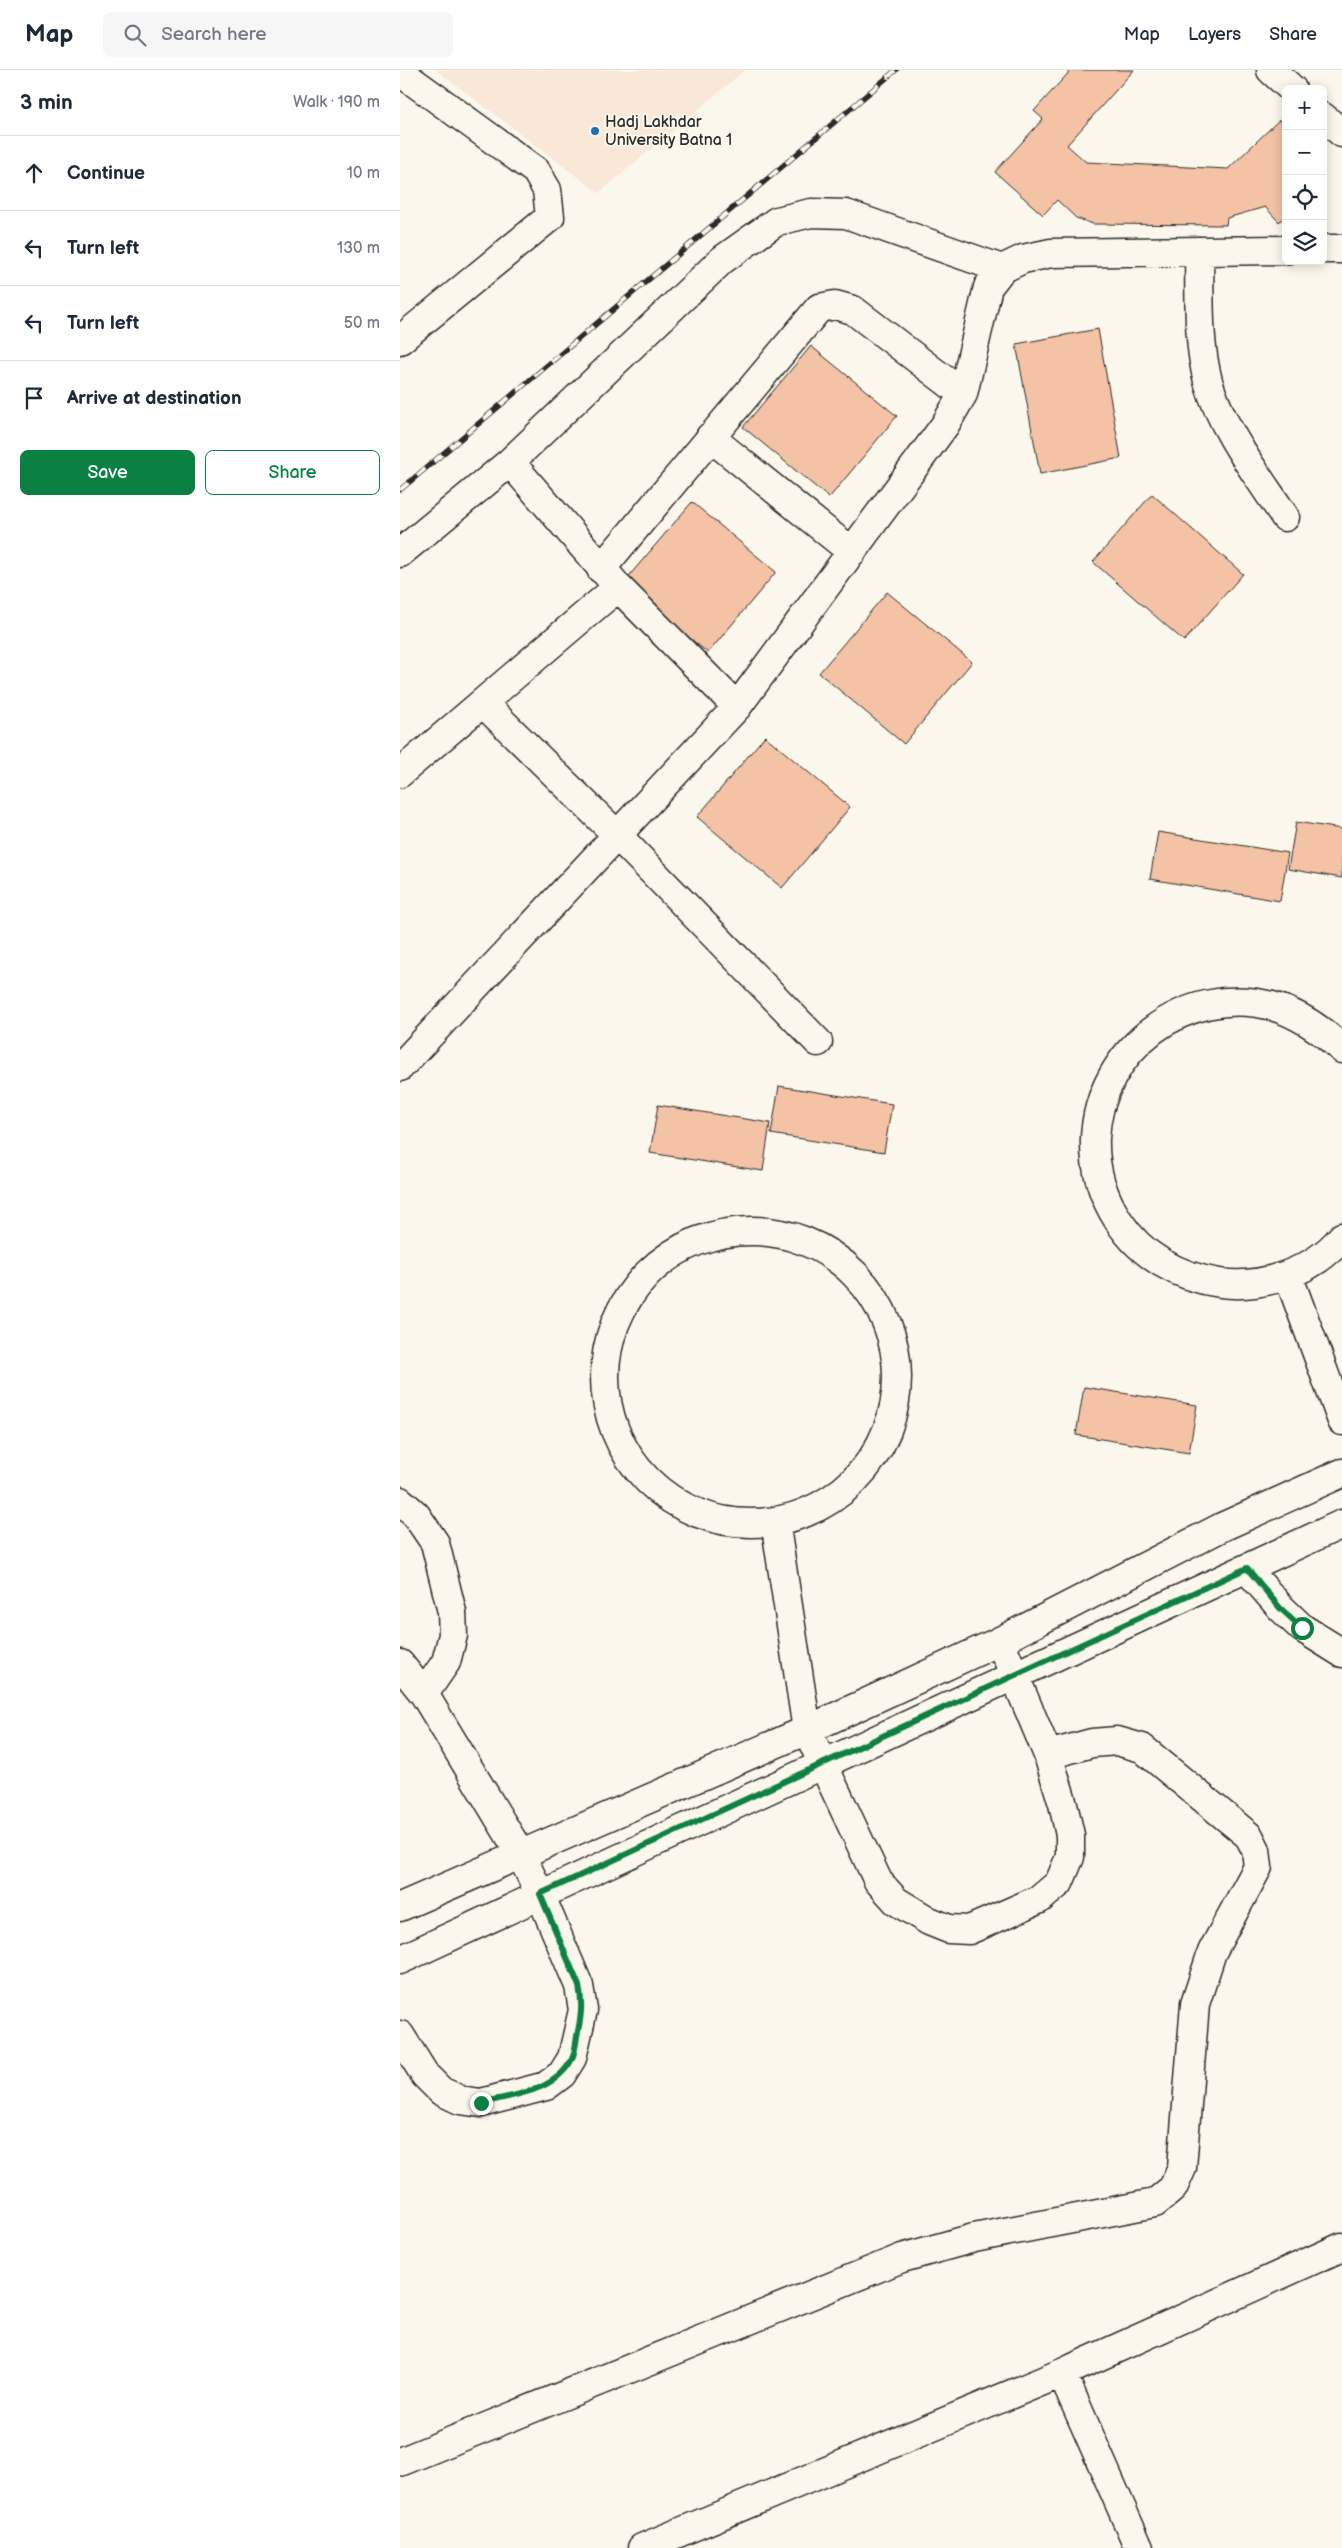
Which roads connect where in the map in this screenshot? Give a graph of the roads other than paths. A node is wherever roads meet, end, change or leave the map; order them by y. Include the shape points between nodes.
1 (1271, 70) edge
2 (400, 72) edge
3 (1288, 85) edge
4 (1327, 120) edge
5 (1342, 133) edge
6 (1327, 249) edge
7 (1342, 249) edge
8 (1282, 250) edge
9 (1199, 251) junction
10 (1002, 269) junction
11 (400, 340) edge
12 (963, 394) junction
13 (710, 437) junction
14 (510, 462) junction
15 (1285, 517) dead end
16 (852, 552) junction
17 (400, 553) edge
18 (610, 578) junction
19 (483, 704) junction
20 (737, 707) junction
21 (400, 773) edge
22 (617, 835) junction
23 (818, 1042) dead end
24 (1342, 1049) edge
25 (400, 1067) edge
26 (1342, 1237) edge
27 (1288, 1275) junction
28 (1342, 1421) edge
29 (1342, 1473) edge
30 (400, 1501) edge
31 (775, 1521) junction
32 (1342, 1524) edge
33 (1247, 1568) junction
34 (1000, 1641) junction
35 (1342, 1653) edge
36 (401, 1666) edge
37 (1015, 1675) junction
38 (424, 1694) junction
39 (807, 1730) junction
40 (1048, 1755) junction
41 (822, 1764) junction
42 (520, 1853) junction
43 (540, 1894) junction
44 (400, 1907) edge
45 (400, 1960) edge
46 (400, 2035) edge
47 (1342, 2247) edge
48 (1062, 2373) junction
49 (400, 2462) edge
50 (642, 2548) edge
51 (1139, 2548) edge

1 - 3 street
2 - 11 street via 536,171 546,190 550,217
4 - 5 street
6 - 7 street
8 - 9 street
9 - 10 street via 1051,253 1023,259
9 - 15 street via 1202,342 1208,382 1232,437
10 - 12 street via 988,287
10 - 14 street via 846,214 811,213 777,221 722,260
12 - 13 street via 853,310 835,305 819,308
12 - 16 street via 945,426
13 - 16 street
13 - 18 street
14 - 17 street
14 - 18 street
16 - 20 street
18 - 19 street
18 - 20 street
19 - 21 street
19 - 22 street
20 - 22 street
22 - 23 street
22 - 25 street
24 - 27 street via 1325,1032 1272,1006 1242,1002 1213,1004 1184,1012 1158,1025 1135,1044 1116,1067 1103,1094 1096,1123 1094,1152 1099,1181 1110,1209 1126,1233 1148,1254 1173,1270 1201,1280 1230,1284 1260,1282
26 - 27 street via 1315,1261
27 - 28 street
29 - 34 street via 1222,1527
30 - 38 street via 416,1515 435,1544 452,1612 453,1635 446,1662
31 - 31 street via 805,1513 856,1479 875,1455 888,1428 896,1398 897,1368 892,1338 881,1309 864,1284 842,1263 816,1246 788,1236 758,1231 727,1233 697,1242 670,1256 647,1275 628,1299 614,1326 606,1356 605,1386 610,1417 621,1445 660,1492 686,1508 714,1519 745,1523
31 - 39 street
32 - 33 street
33 - 35 street via 1280,1608 1302,1628
33 - 37 street
34 - 37 street
34 - 39 street
36 - 38 street
37 - 40 street
37 - 41 street
38 - 42 street
39 - 41 street
39 - 42 street
40 - 41 street via 1070,1835 1070,1857 1059,1883 1040,1899 969,1930 949,1929 929,1921 896,1901 878,1881
40 - 49 street via 1092,1743 1117,1741 1142,1748 1249,1836 1256,1850 1258,1867 1212,1952 1195,2004 1185,2144 1182,2168 1173,2188 1155,2203 1013,2230 902,2258
41 - 43 street
42 - 43 street
42 - 44 street
43 - 45 street
43 - 46 street via 582,1998 583,2010 572,2058 562,2074 546,2086 481,2103 460,2100 441,2091 425,2075
47 - 48 street
48 - 50 street
48 - 51 street

